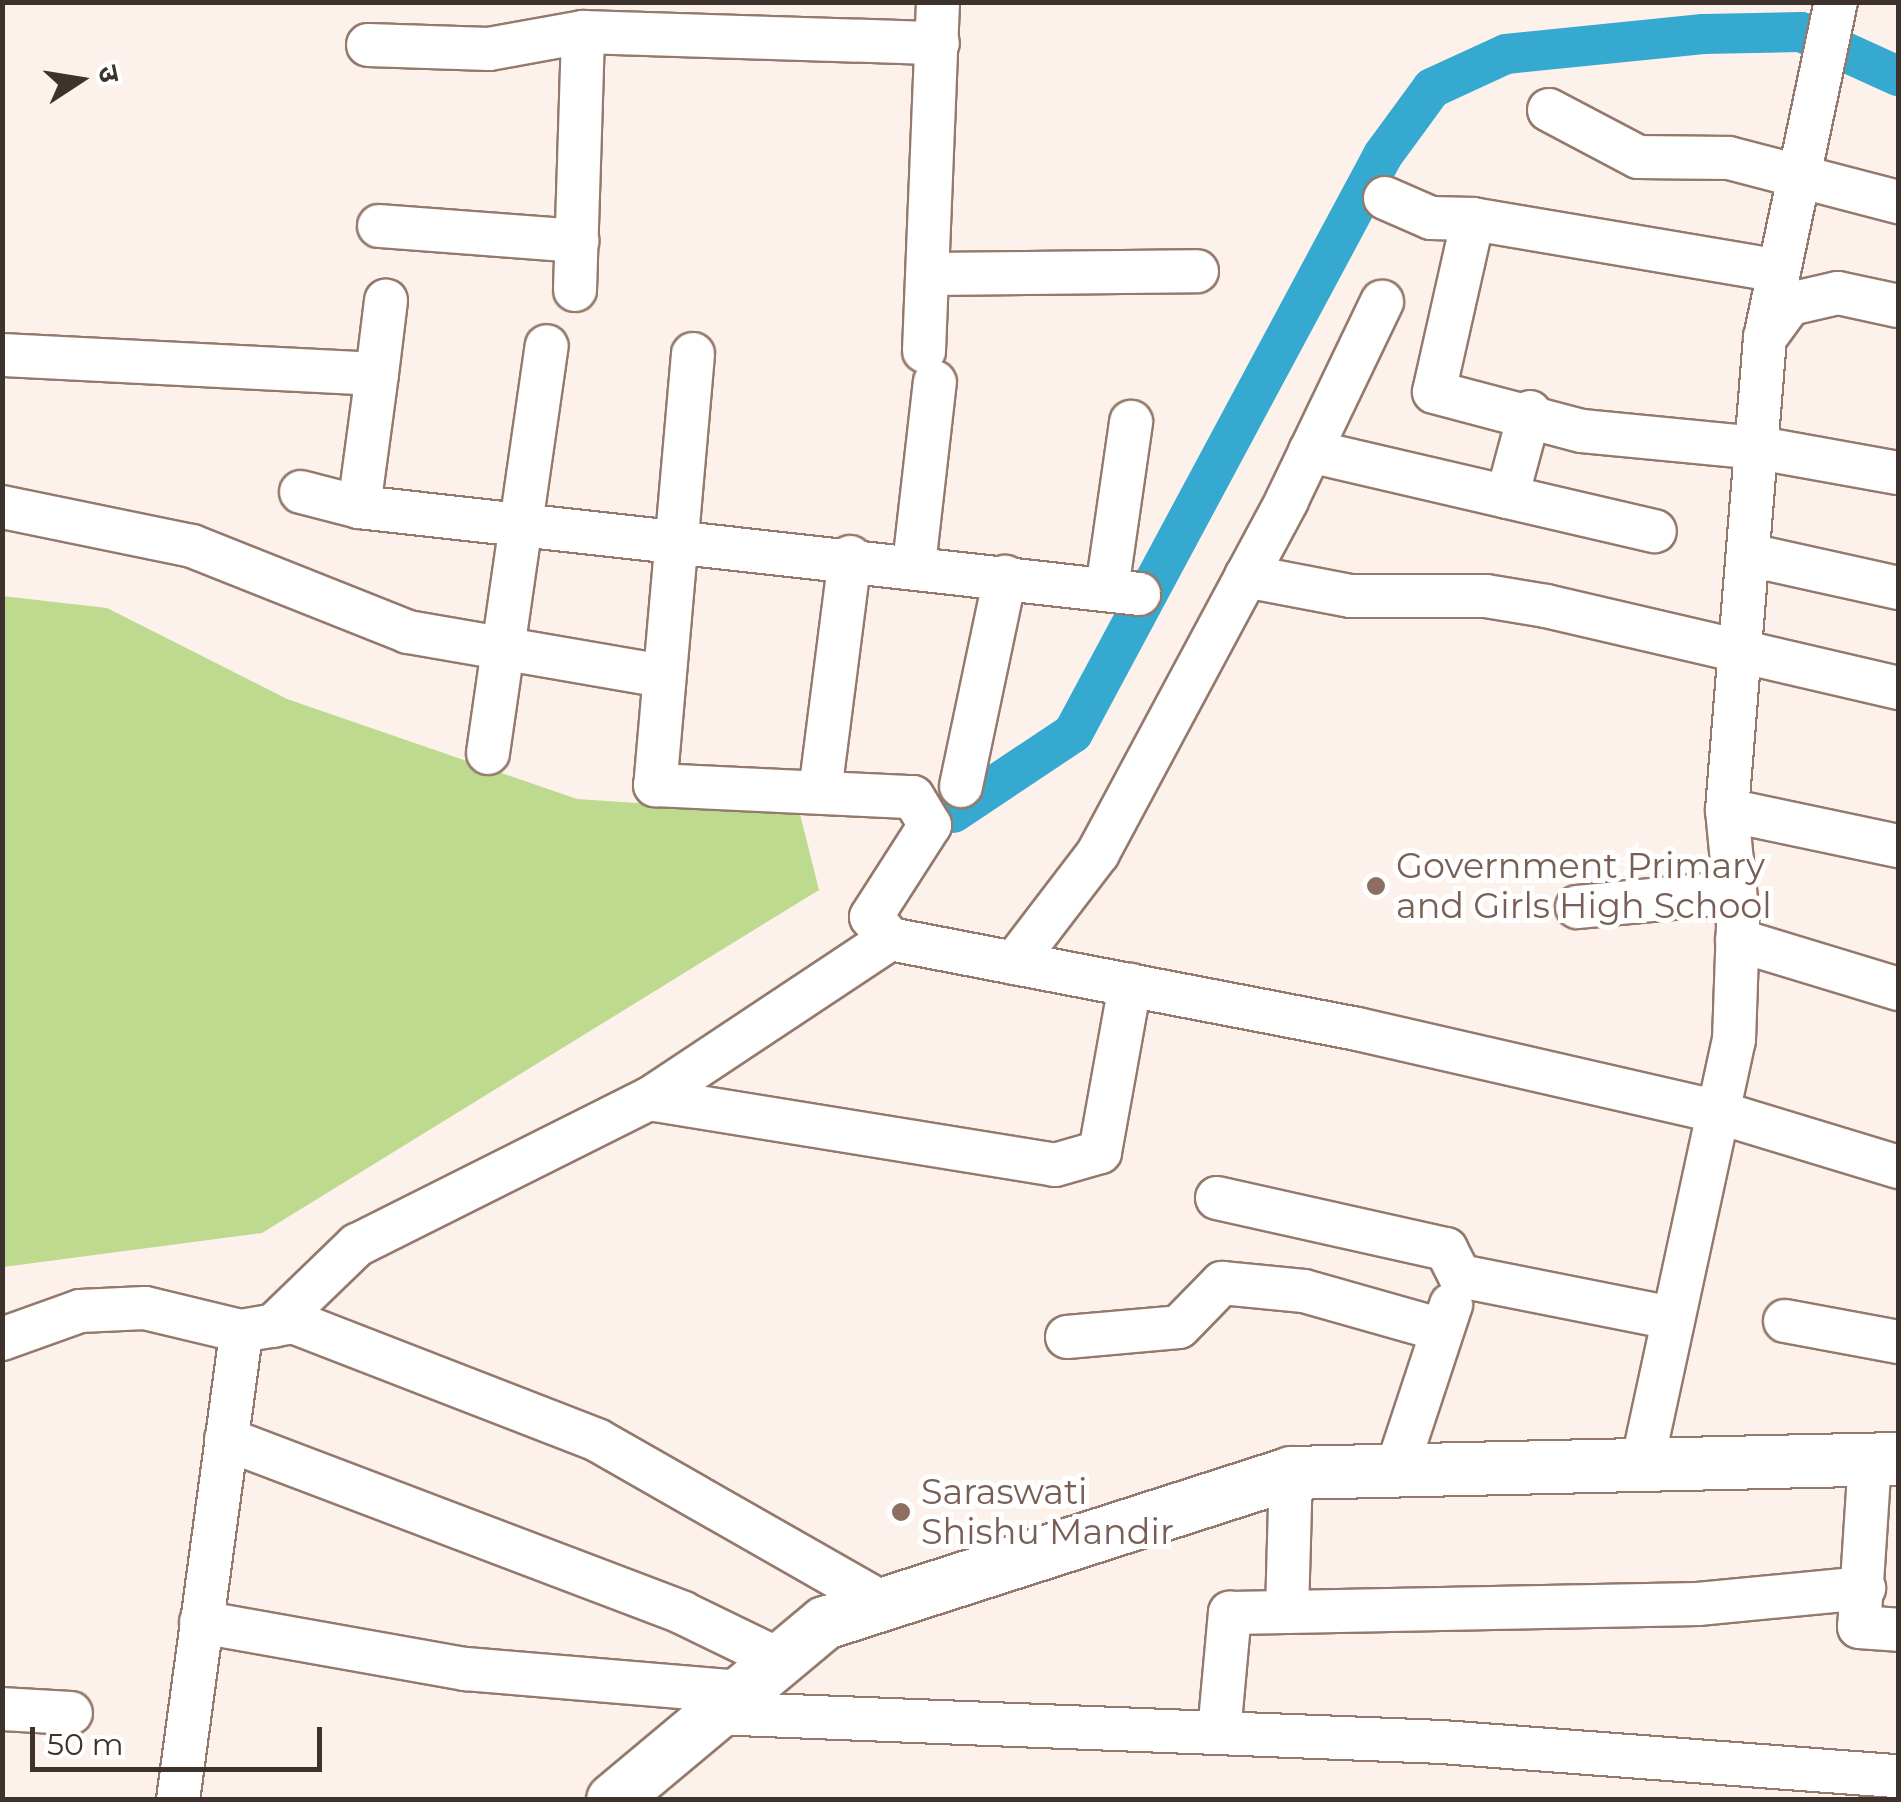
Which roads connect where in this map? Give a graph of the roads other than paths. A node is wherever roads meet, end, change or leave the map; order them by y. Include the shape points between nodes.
1 (938, 23) edge
2 (1832, 27) edge
3 (584, 32) junction
4 (368, 45) dead end
5 (1549, 110) dead end
6 (1795, 170) junction
7 (1385, 198) dead end
8 (1898, 202) edge
9 (1474, 219) junction
10 (379, 226) dead end
11 (577, 241) junction
12 (1774, 270) junction
13 (1197, 271) dead end
14 (928, 274) junction
15 (575, 290) dead end
16 (386, 302) dead end
17 (1382, 302) dead end
18 (1898, 306) edge
19 (1765, 338) junction
20 (546, 346) dead end
21 (693, 354) dead end
22 (2, 356) edge
23 (377, 374) junction
24 (1530, 412) junction
25 (1131, 422) dead end
26 (1759, 448) junction
27 (1310, 451) junction
28 (1898, 473) edge
29 (301, 492) dead end
30 (1507, 497) junction
31 (2, 507) edge
32 (359, 507) junction
33 (518, 525) junction
34 (1655, 530) dead end
35 (672, 542) junction
36 (1754, 556) junction
37 (850, 557) junction
38 (914, 565) junction
39 (1246, 576) junction
40 (1005, 577) junction
41 (1898, 588) edge
42 (503, 652) junction
43 (1745, 658) junction
44 (662, 676) junction
45 (1898, 688) edge
46 (488, 753) dead end
47 (961, 786) dead end
48 (820, 792) junction
49 (1727, 810) junction
50 (1898, 846) edge
51 (1735, 892) junction
52 (1577, 907) dead end
53 (890, 939) junction
54 (1737, 940) junction
55 (1014, 963) junction
56 (1130, 986) junction
57 (1898, 989) edge
58 (650, 1099) junction
59 (1714, 1111) junction
60 (1898, 1167) edge
61 (1217, 1198) dead end
62 (1460, 1276) junction
63 (1672, 1318) junction
64 (1785, 1320) dead end
65 (257, 1328) junction
66 (1442, 1330) junction
67 (1067, 1337) dead end
68 (2, 1339) edge
69 (1898, 1342) edge
70 (226, 1439) junction
71 (1884, 1459) edge
72 (1643, 1460) junction
73 (1398, 1465) junction
74 (1291, 1473) junction
75 (1864, 1588) junction
76 (884, 1604) junction
77 (1288, 1612) junction
78 (201, 1622) junction
79 (1898, 1630) edge
80 (780, 1660) junction
81 (727, 1703) junction
82 (2, 1709) edge
83 (71, 1713) dead end
84 (1219, 1733) junction
85 (1898, 1776) edge
86 (1761, 1785) edge
87 (178, 1800) edge
88 (613, 1800) edge

1 - 3 street
1 - 14 street
2 - 6 street
3 - 4 street via 490,49
3 - 11 street
5 - 6 street via 1638,157 1729,158
6 - 8 street
6 - 12 street
7 - 9 street via 1431,218
9 - 12 street
9 - 24 street via 1434,392
10 - 11 street
11 - 15 street
12 - 19 street
13 - 14 street
14 - 38 street via 930,366
16 - 23 street
17 - 27 street
18 - 19 street via 1838,293 1790,304
19 - 26 street
20 - 33 street
21 - 35 street
22 - 23 street
23 - 32 street
24 - 26 street via 1582,431
24 - 30 street
25 - 40 street via 1123,592
26 - 28 street
26 - 36 street
27 - 30 street
27 - 39 street
29 - 32 street
30 - 34 street
31 - 42 street via 192,546 408,632
32 - 33 street
33 - 35 street
33 - 42 street
35 - 37 street
35 - 44 street
36 - 41 street
36 - 43 street
37 - 38 street
37 - 48 street
38 - 40 street
39 - 43 street via 1351,596 1486,596
39 - 55 street via 1098,853
40 - 47 street
42 - 44 street
42 - 46 street
43 - 45 street
43 - 49 street
44 - 48 street via 655,785
48 - 53 street via 914,796 930,824 870,917
49 - 50 street
49 - 51 street
51 - 52 street
51 - 54 street
53 - 55 street
53 - 58 street
54 - 57 street
54 - 59 street via 1734,1040
55 - 56 street
56 - 58 street via 1100,1152 1056,1165
56 - 59 street
58 - 65 street via 357,1245
59 - 60 street
59 - 63 street
61 - 62 street via 1446,1249
62 - 63 street
62 - 66 street
63 - 72 street
64 - 69 street
65 - 68 street via 145,1308 80,1310
65 - 70 street
65 - 76 street via 293,1322 596,1440
66 - 67 street via 1304,1290 1222,1284 1179,1326
66 - 73 street
70 - 78 street
70 - 80 street via 683,1613
71 - 72 street
71 - 75 street
72 - 73 street
73 - 74 street
74 - 76 street
74 - 77 street
75 - 77 street via 1698,1604
75 - 79 street via 1858,1627
76 - 80 street via 825,1623
77 - 84 street via 1230,1613
78 - 81 street via 466,1668
78 - 87 street
80 - 81 street
81 - 84 street
81 - 88 street
82 - 83 street
84 - 86 street via 1442,1742
85 - 86 street

